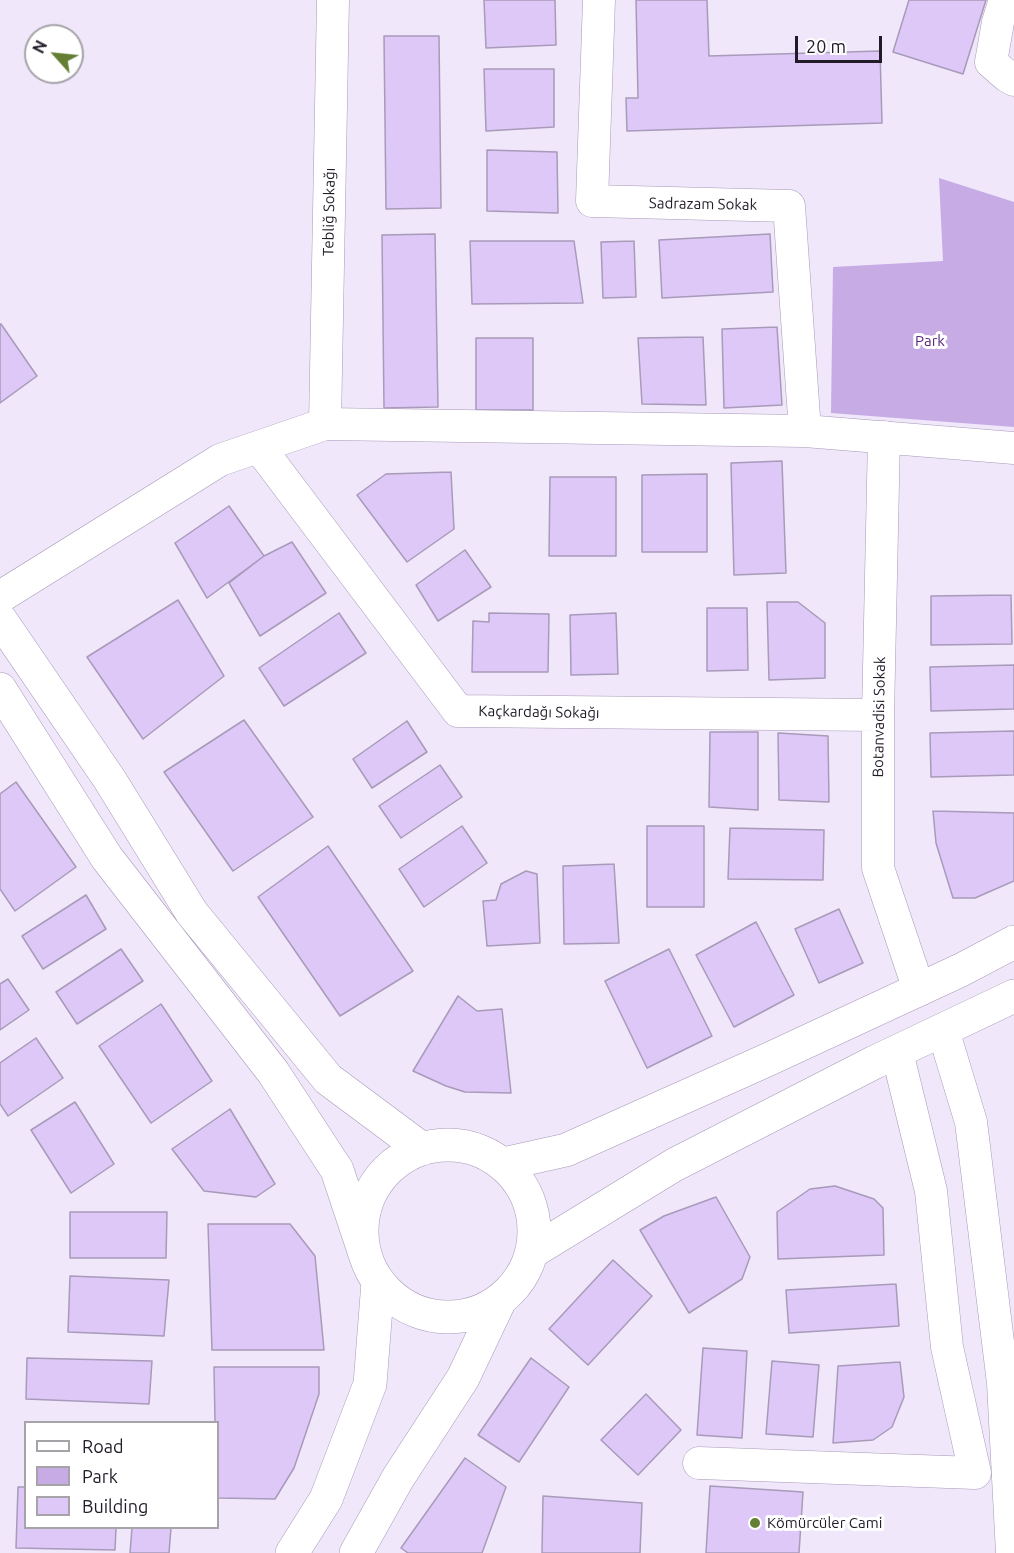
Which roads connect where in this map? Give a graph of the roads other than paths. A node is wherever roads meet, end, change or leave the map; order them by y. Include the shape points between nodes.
1 (333, 0) edge
2 (599, 0) edge
3 (1005, 0) edge
4 (1014, 80) edge
5 (325, 424) junction
6 (805, 431) junction
7 (884, 437) junction
8 (259, 447) junction
9 (1014, 448) edge
10 (0, 597) edge
11 (0, 619) edge
12 (0, 688) edge
13 (878, 715) junction
14 (1014, 942) edge
15 (919, 990) junction
16 (1014, 996) edge
17 (943, 1030) junction
18 (897, 1052) junction
19 (422, 1149) junction
20 (503, 1164) junction
21 (532, 1252) junction
22 (372, 1269) junction
23 (500, 1300) junction
24 (1010, 1436) edge
25 (699, 1463) dead end
26 (975, 1473) junction
27 (292, 1553) edge
28 (356, 1553) edge
29 (1012, 1553) edge

1 - 5 street, Tebliğ Sokağı
2 - 6 street, Sadrazam Sokak via 592,201 789,206
3 - 4 street via 991,62
5 - 6 street
5 - 8 street
6 - 7 street
7 - 9 street
7 - 13 street, Botanvadisi Sokak
8 - 10 street via 220,460
8 - 13 street, Kaçkardağı Sokağı via 458,711
11 - 19 main road via 110,780 192,913 328,1078
12 - 22 main road via 107,858 273,1072 337,1170
13 - 15 street, Botanvadisi Sokak via 878,868
14 - 15 main road
15 - 20 main road via 566,1150
16 - 17 main road
17 - 18 main road
17 - 24 street via 971,1122
18 - 21 main road via 674,1165
18 - 26 street via 931,1191 947,1347
19 - 20 main road via 450,1145 478,1150
19 - 22 main road via 398,1161 379,1180 366,1204 362,1230
20 - 21 main road via 520,1182 531,1204 535,1228
21 - 23 main road via 525,1271
22 - 23 main road via 398,1301 422,1314 449,1318 476,1313
22 - 27 main road via 370,1384 326,1499
23 - 28 main road via 463,1378 398,1478
24 - 26 street
24 - 29 street
25 - 26 street

